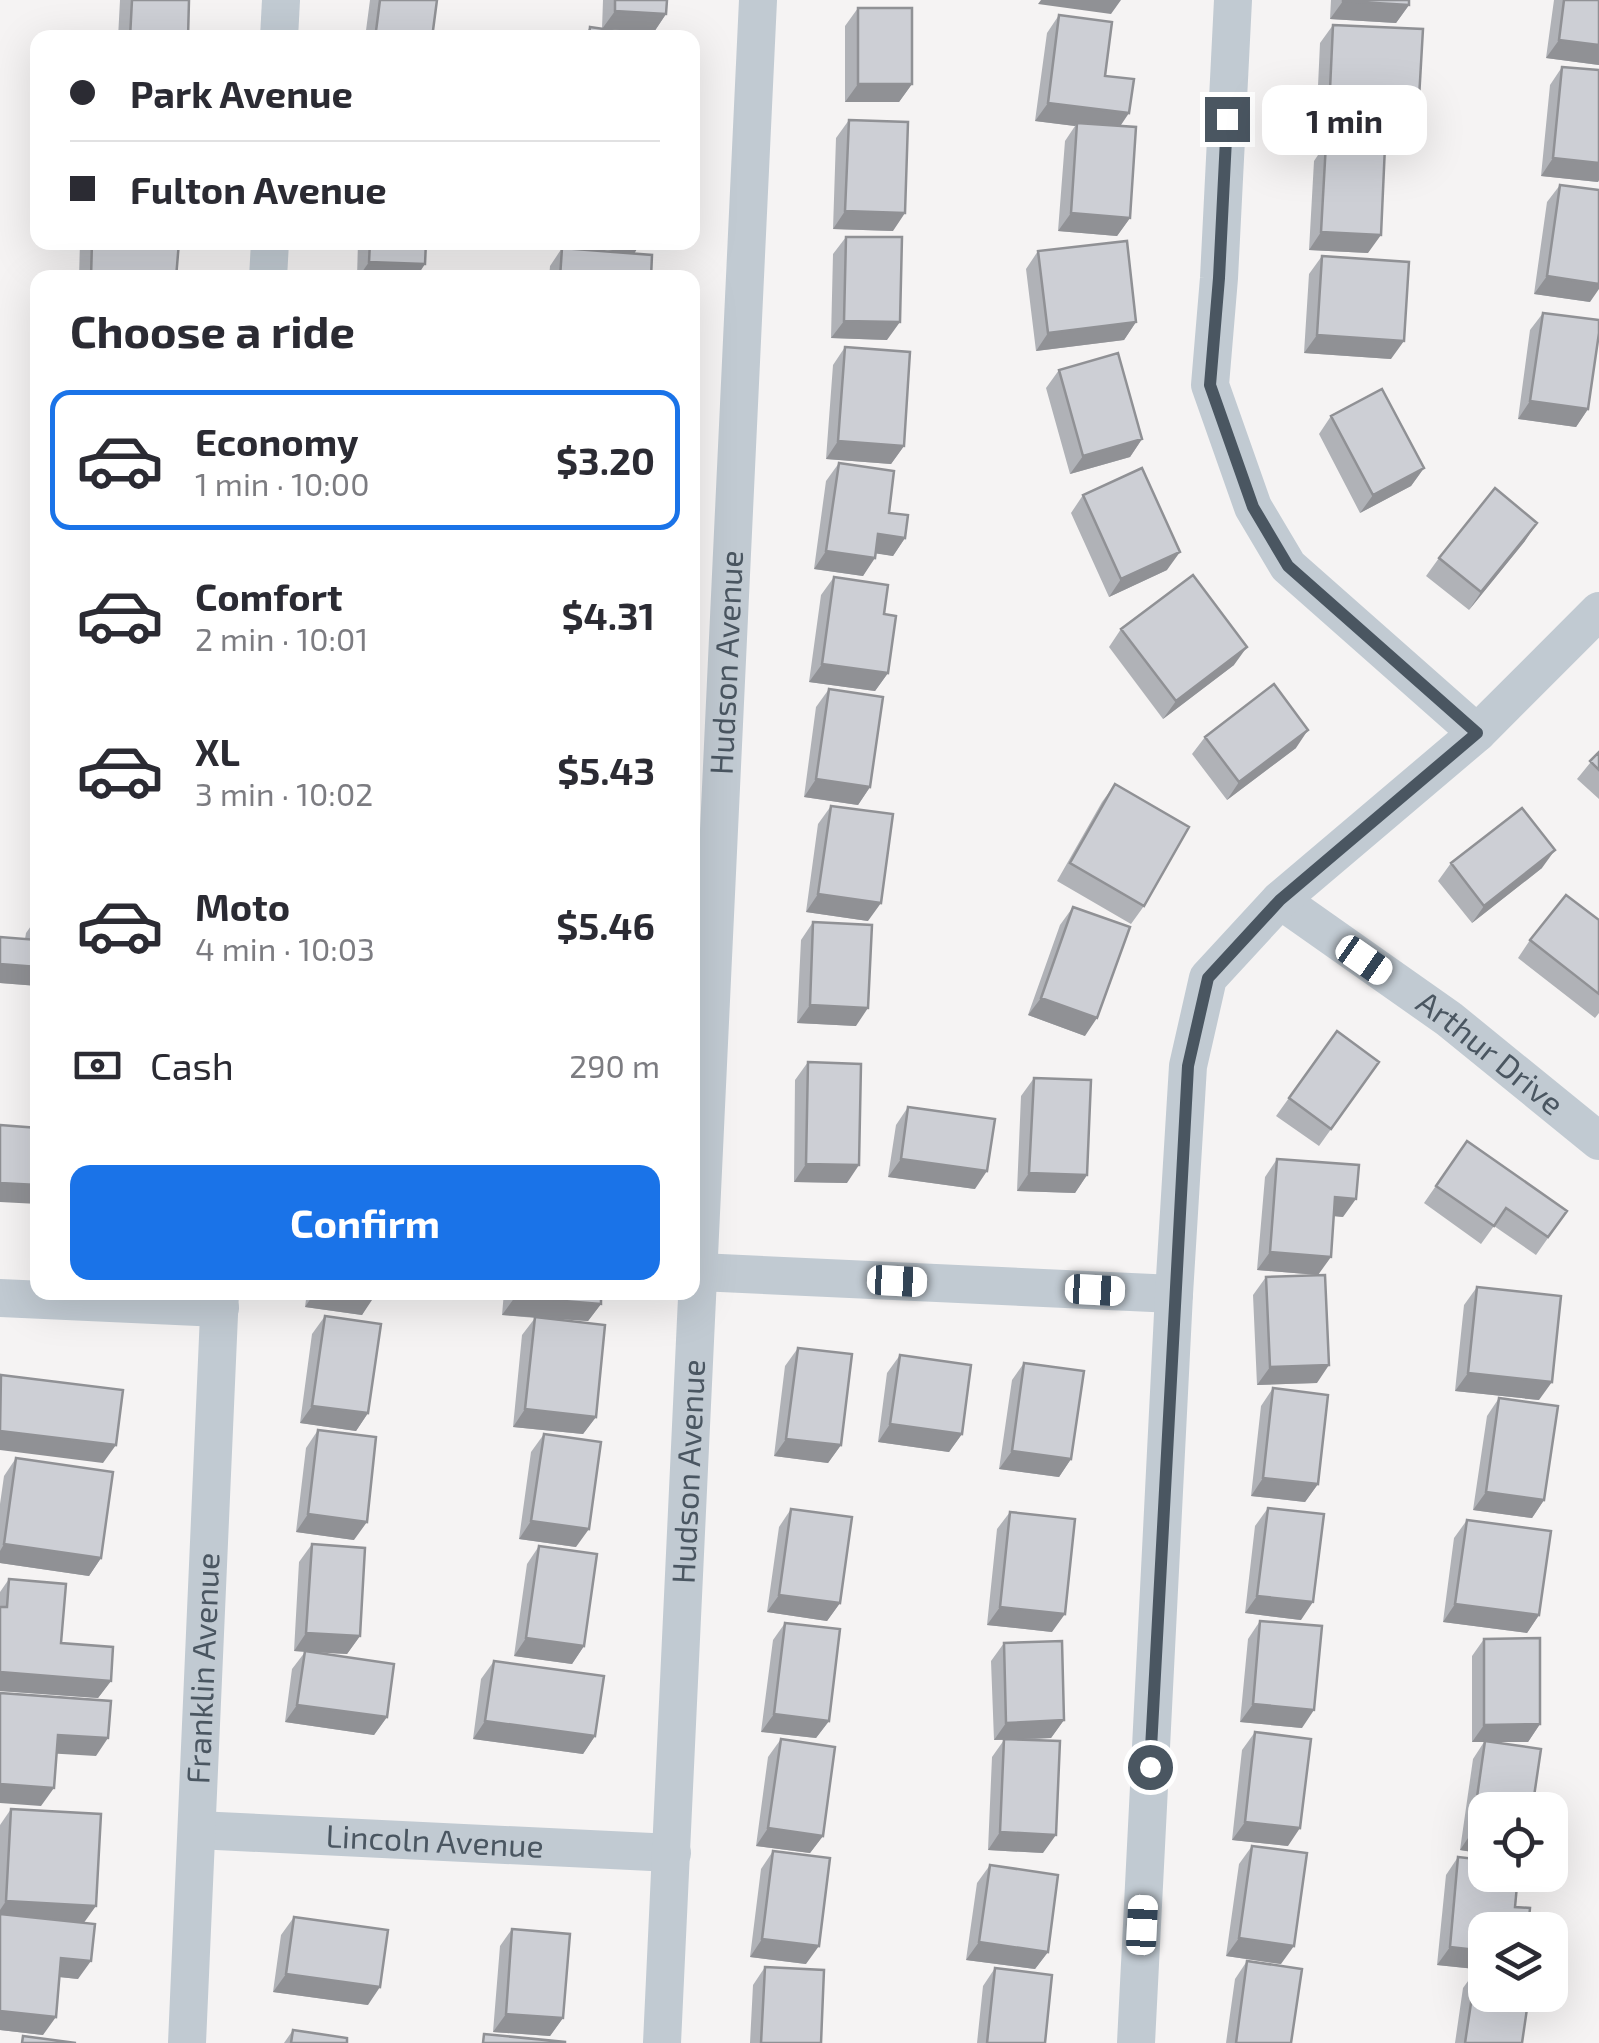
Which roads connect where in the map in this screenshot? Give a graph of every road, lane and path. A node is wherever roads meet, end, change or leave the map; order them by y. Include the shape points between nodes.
1 (281, 0) edge
2 (758, 0) edge
3 (1233, 0) edge
4 (280, 30) edge
5 (1599, 611) edge
6 (708, 707) edge
7 (1477, 733) junction
8 (1280, 900) junction
9 (1599, 1141) edge
10 (700, 1209) edge
11 (700, 1272) edge
12 (1174, 1294) junction
13 (0, 1298) edge
14 (30, 1298) edge
15 (220, 1300) edge
16 (698, 1300) edge
17 (197, 1830) junction
18 (672, 1853) junction
19 (187, 2043) edge
20 (662, 2043) edge
21 (1136, 2043) edge

1 - 4 street
2 - 6 street, Hudson Avenue
3 - 7 street via 1210,385 1253,507 1288,566
5 - 7 street
6 - 10 street, Hudson Avenue
7 - 8 street
8 - 9 street, Arthur Drive via 1449,1019
8 - 12 street via 1208,978 1188,1066
11 - 12 street
12 - 21 street
13 - 14 street
15 - 17 street, Franklin Avenue
16 - 18 street, Hudson Avenue
17 - 18 street, Lincoln Avenue
17 - 19 street, Franklin Avenue
18 - 20 street, Hudson Avenue

